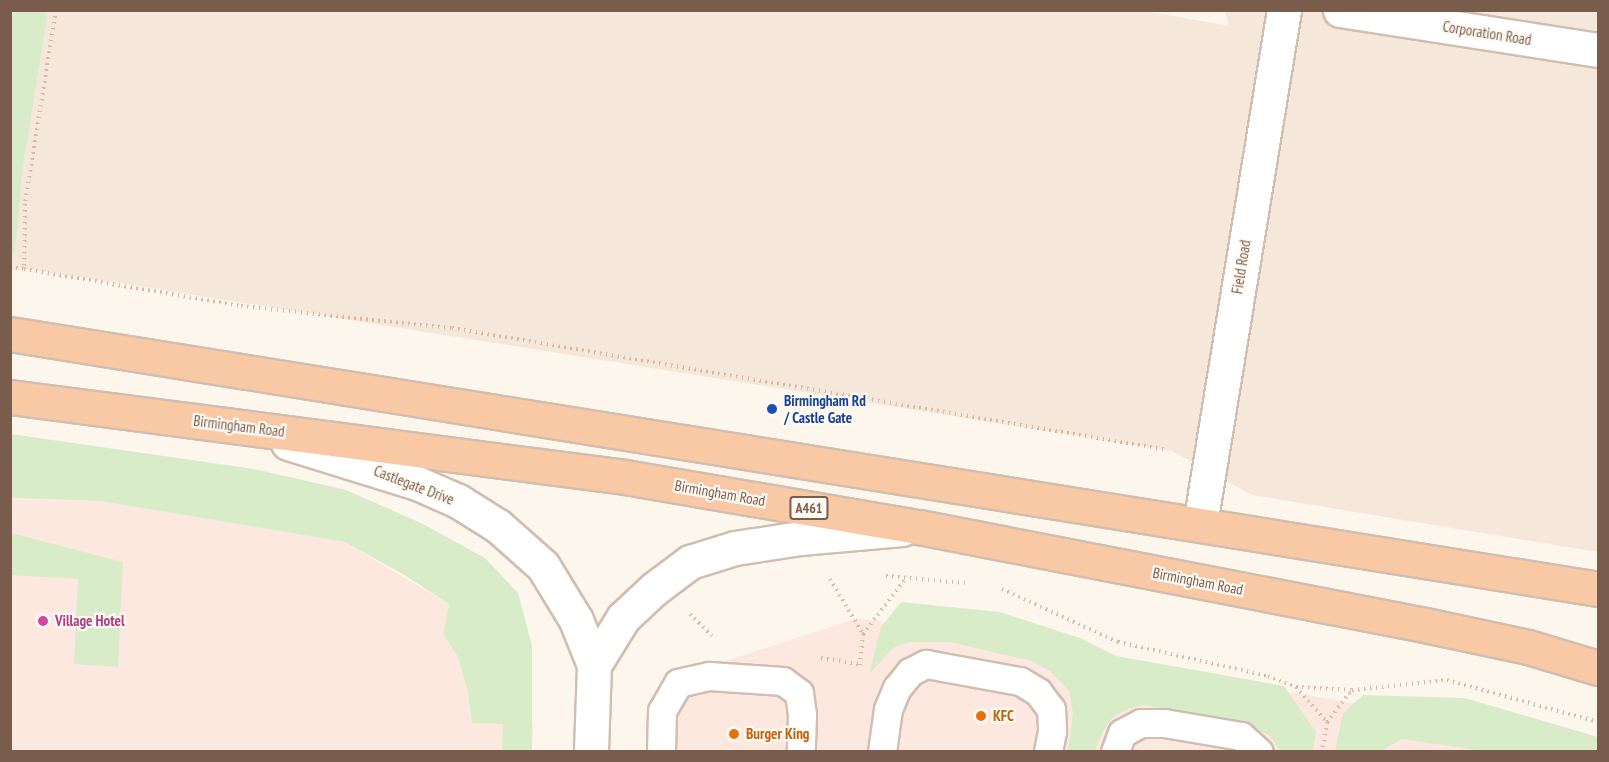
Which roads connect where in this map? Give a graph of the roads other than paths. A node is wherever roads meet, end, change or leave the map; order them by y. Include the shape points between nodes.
1 (1284, 10) edge
2 (1340, 10) edge
3 (1599, 50) edge
4 (10, 334) edge
5 (10, 397) edge
6 (229, 425) junction
7 (1200, 524) junction
8 (919, 527) junction
9 (1599, 590) edge
10 (594, 664) junction
11 (1599, 668) edge
12 (591, 752) edge
13 (661, 752) edge
14 (801, 752) edge
15 (882, 752) edge
16 (1048, 752) edge
17 (1115, 752) edge
18 (1259, 752) edge

1 - 7 street, Field Road
2 - 3 street, Corporation Road
4 - 7 highway
5 - 6 highway, Birmingham Road / A461
6 - 8 highway, Birmingham Road / A461 via 625,477
6 - 10 street, Castlegate Drive via 417,483 458,501 498,526 543,566 576,620
7 - 9 highway
8 - 10 street, Castlegate Drive via 800,538 735,548 690,562 622,618
8 - 11 highway, Birmingham Road / A461 via 1528,646
10 - 12 street, Castlegate Drive
13 - 14 lane via 662,711 678,683 709,676 783,681 798,693
15 - 16 lane via 888,709 897,688 909,672 926,664 1020,681 1038,692 1051,709
17 - 18 lane via 1122,733 1141,723 1241,736

